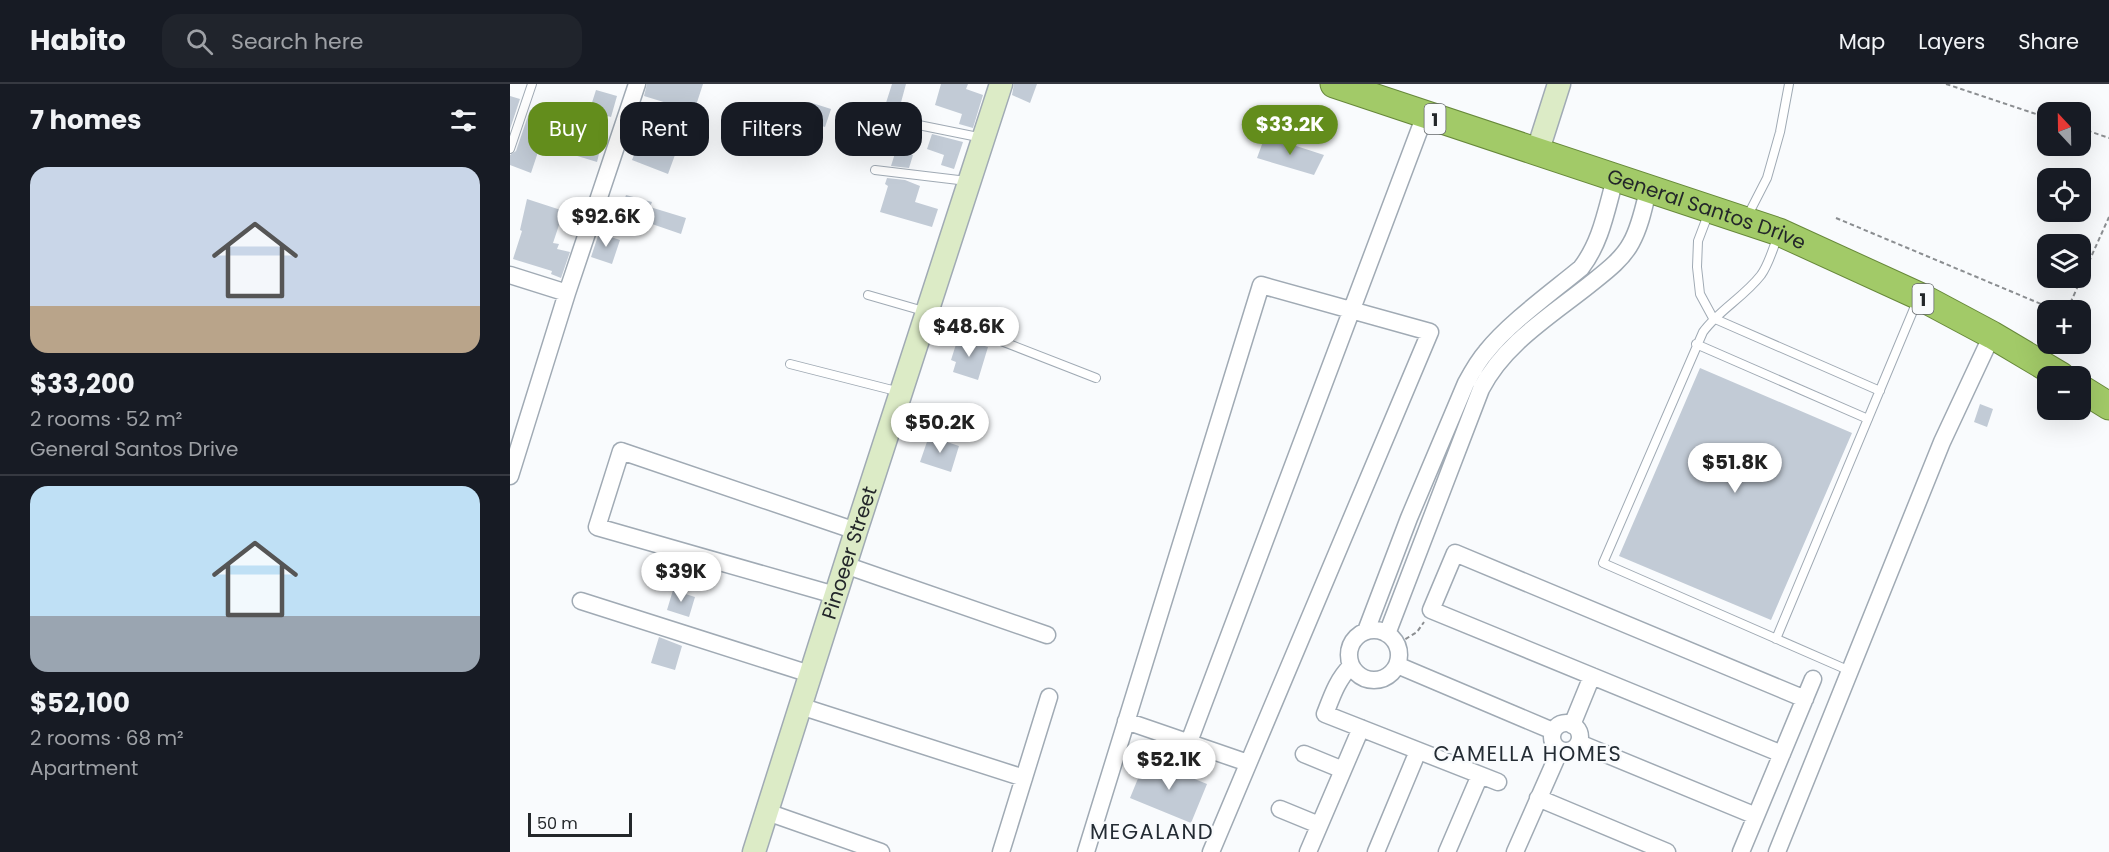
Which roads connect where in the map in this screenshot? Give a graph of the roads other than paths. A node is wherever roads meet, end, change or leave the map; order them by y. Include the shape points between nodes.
1 (532, 84) edge
2 (636, 84) edge
3 (1001, 84) edge
4 (1334, 84) edge
5 (1559, 84) edge
6 (1789, 84) edge
7 (1425, 115) junction
8 (922, 126) edge
9 (983, 138) junction
10 (510, 149) edge
11 (1538, 153) junction
12 (875, 170) dead end
13 (1615, 179) junction
14 (969, 181) junction
15 (1648, 190) junction
16 (1710, 209) junction
17 (1746, 220) junction
18 (1779, 232) junction
19 (510, 275) edge
20 (567, 293) junction
21 (868, 296) dead end
22 (1919, 297) junction
23 (1351, 310) junction
24 (927, 312) junction
25 (1713, 318) junction
26 (1992, 335) junction
27 (1696, 344) junction
28 (790, 364) dead end
29 (2044, 366) edge
30 (1096, 378) dead end
31 (1880, 391) junction
32 (901, 392) junction
33 (2091, 395) edge
34 (2109, 406) edge
35 (1868, 419) junction
36 (510, 476) edge
37 (856, 531) junction
38 (845, 565) junction
39 (835, 595) junction
40 (581, 601) dead end
41 (1366, 631) junction
42 (1047, 635) dead end
43 (1392, 639) junction
44 (1776, 639) junction
45 (1397, 665) junction
46 (1351, 666) junction
47 (1851, 671) junction
48 (810, 674) junction
49 (1592, 676) junction
50 (1813, 679) dead end
51 (1049, 697) dead end
52 (1805, 699) junction
53 (800, 706) junction
54 (1126, 721) junction
55 (1572, 724) junction
56 (1361, 728) junction
57 (1553, 731) junction
58 (1188, 742) junction
59 (1579, 743) junction
60 (1560, 750) junction
61 (1418, 751) junction
62 (1304, 754) dead end
63 (1782, 754) junction
64 (1248, 763) junction
65 (1343, 770) junction
66 (1480, 776) junction
67 (1024, 778) junction
68 (1498, 782) dead end
69 (1538, 798) junction
70 (1280, 809) dead end
71 (767, 812) junction
72 (1756, 816) junction
73 (1319, 825) junction
74 (754, 852) edge
75 (881, 852) edge
76 (1001, 852) edge
77 (1086, 852) edge
78 (1211, 852) edge
79 (1308, 852) edge
80 (1376, 852) edge
81 (1447, 852) edge
82 (1515, 852) edge
83 (1667, 852) edge
84 (1741, 852) edge
85 (1777, 852) edge

1 - 10 lane
2 - 20 street
3 - 9 main road, Pinoeer Street
4 - 7 highway, General Santos Drive / 1
5 - 11 main road
6 - 17 lane via 1767,178
7 - 11 highway, General Santos Drive / 1
7 - 23 street
8 - 9 lane
9 - 14 main road, Pinoeer Street
11 - 13 highway, General Santos Drive / 1
12 - 14 lane
13 - 15 highway, General Santos Drive / 1
13 - 41 street via 1597,243 1581,268 1502,335 1477,364 1409,518
14 - 24 main road, Pinoeer Street
15 - 16 highway, General Santos Drive / 1
15 - 43 street via 1638,228 1627,250 1512,346 1489,372
16 - 17 highway, General Santos Drive / 1
16 - 25 lane via 1698,241 1697,267 1700,294
17 - 18 highway, General Santos Drive / 1
18 - 22 highway, General Santos Drive / 1
18 - 25 lane via 1762,273
19 - 20 street
20 - 36 street
21 - 24 lane
22 - 26 highway, General Santos Drive / 1
22 - 31 lane
23 - 54 street via 1261,285
23 - 58 street
23 - 64 street via 1430,332
24 - 30 lane
24 - 32 main road, Pinoeer Street
25 - 27 lane
25 - 31 lane
26 - 29 highway, General Santos Drive / 1
26 - 47 street via 1942,442
27 - 35 lane
27 - 44 lane via 1603,563
28 - 32 lane
31 - 35 lane
32 - 37 main road, Pinoeer Street
33 - 34 highway
35 - 44 lane
37 - 38 main road, Pinoeer Street
37 - 39 street via 621,451 597,527
38 - 39 main road, Pinoeer Street
38 - 42 street
39 - 48 main road, Pinoeer Street
40 - 48 street
41 - 43 street via 1373,630
41 - 46 street via 1350,645
43 - 45 street via 1399,658
44 - 47 lane
45 - 46 street via 1388,676 1374,681 1360,677
45 - 57 street
46 - 56 street via 1341,676 1325,714
47 - 85 street
48 - 53 main road, Pinoeer Street
49 - 52 street via 1431,610 1455,553
49 - 55 street
49 - 63 street
50 - 52 street
51 - 67 street
52 - 63 street
53 - 67 street
53 - 71 main road, Pinoeer Street
54 - 58 street
54 - 77 street
55 - 57 street via 1562,724
55 - 59 street via 1580,733
56 - 61 street
56 - 65 street
57 - 60 street via 1553,742
58 - 64 street
59 - 60 street via 1571,750
59 - 72 street
60 - 69 street
61 - 66 street
61 - 80 street
62 - 65 street
63 - 72 street
64 - 78 street
65 - 73 street
66 - 68 street
66 - 81 street
67 - 76 street
69 - 82 street
69 - 83 street
70 - 73 street
71 - 74 main road, Pinoeer Street
71 - 75 street
72 - 84 street
73 - 79 street

